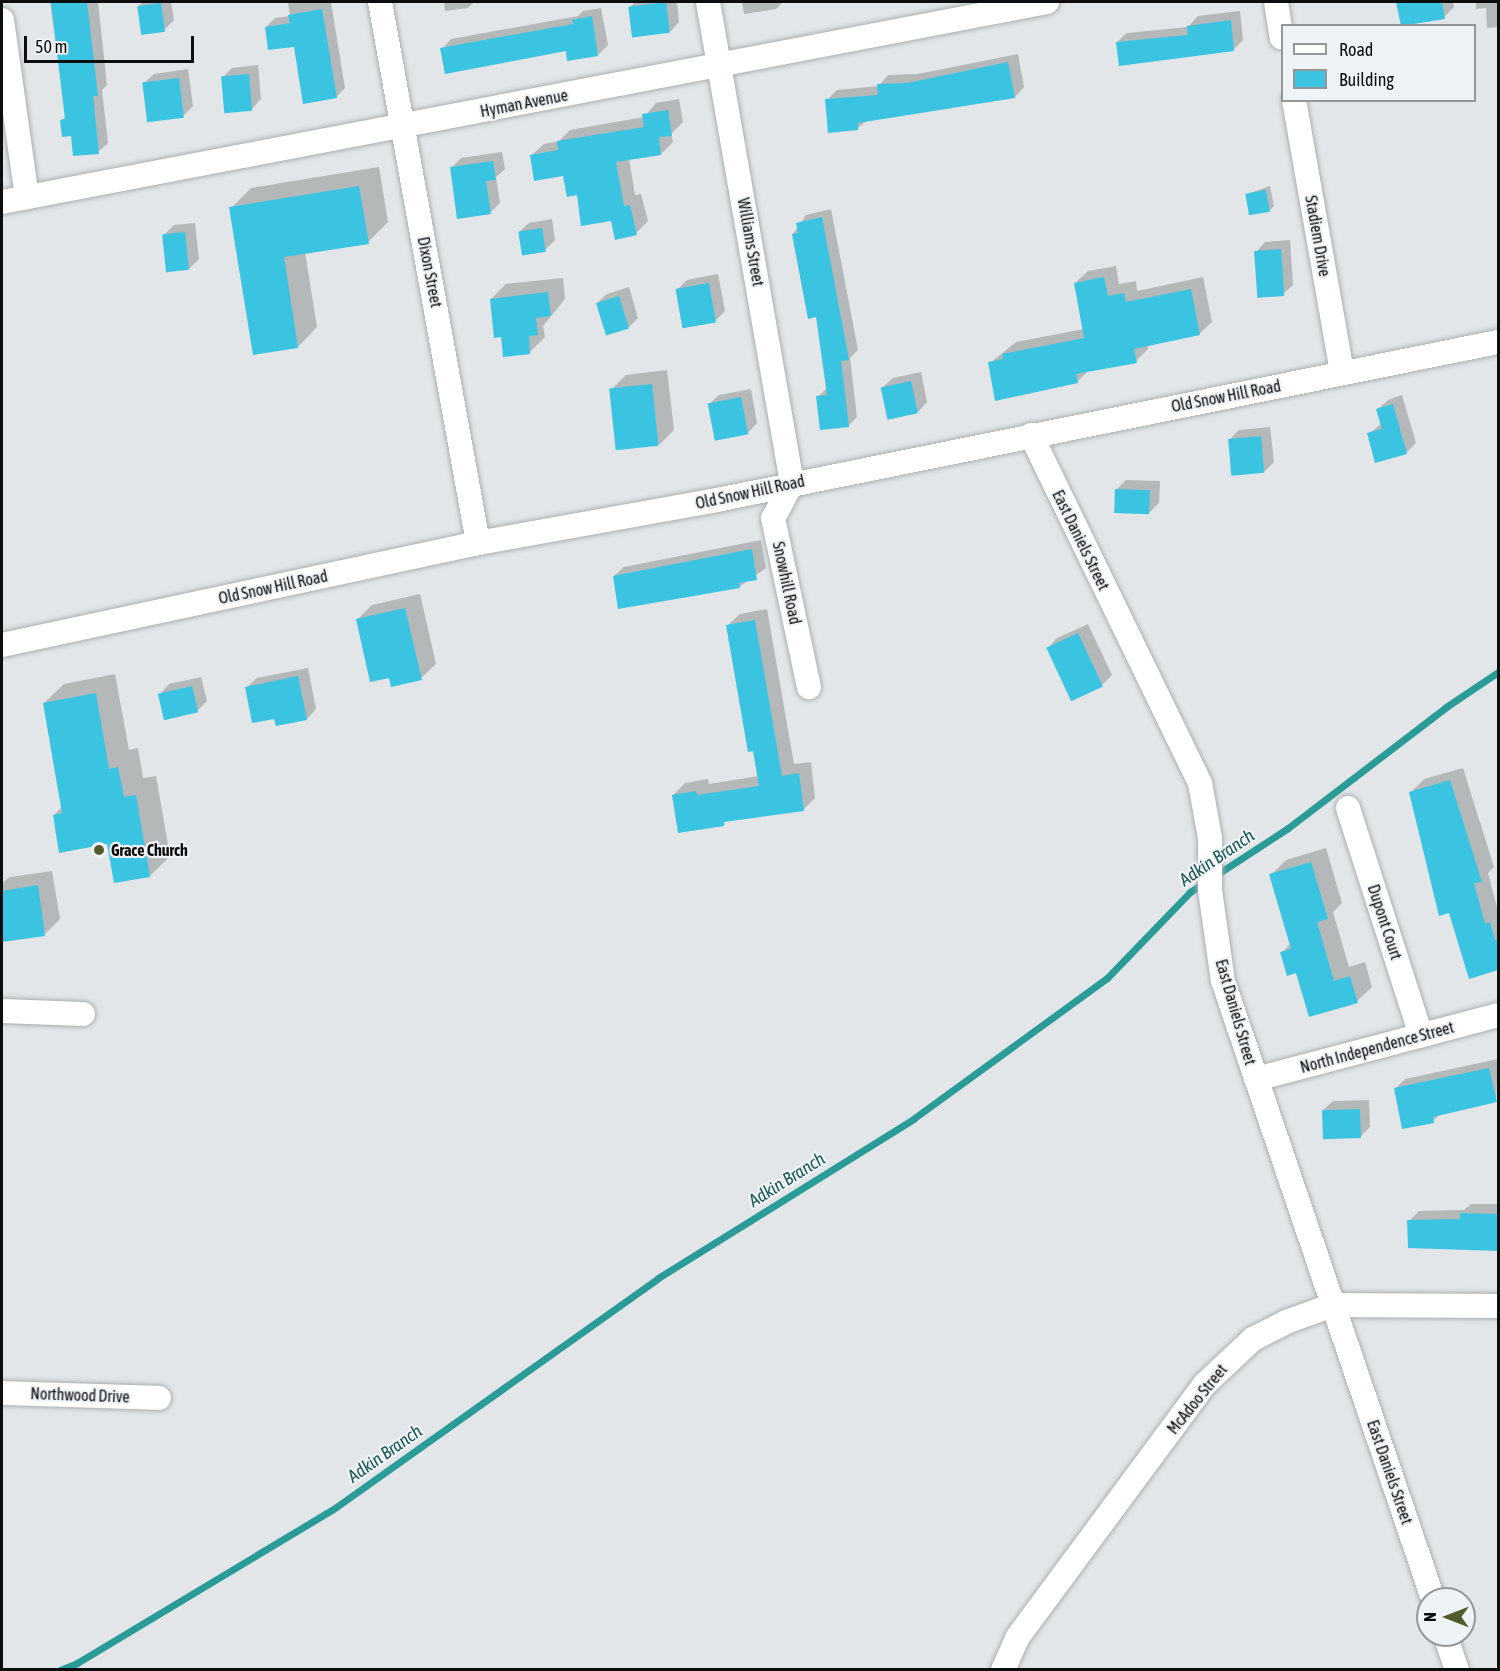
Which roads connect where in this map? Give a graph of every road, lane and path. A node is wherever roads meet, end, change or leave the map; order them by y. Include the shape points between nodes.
1 (381, 2) edge
2 (708, 2) edge
3 (1047, 2) edge
4 (1276, 2) edge
5 (2, 20) edge
6 (1281, 32) edge
7 (720, 66) junction
8 (1294, 102) edge
9 (402, 126) junction
10 (27, 197) junction
11 (2, 202) edge
12 (1498, 342) edge
13 (1342, 372) junction
14 (1031, 435) junction
15 (792, 483) junction
16 (478, 543) junction
17 (2, 645) edge
18 (809, 687) dead end
19 (1348, 808) dead end
20 (2, 1011) edge
21 (83, 1014) dead end
22 (1498, 1015) edge
23 (1421, 1036) junction
24 (1256, 1079) junction
25 (1333, 1305) junction
26 (1498, 1306) edge
27 (2, 1392) edge
28 (159, 1398) dead end
29 (1429, 1587) edge
30 (1449, 1647) edge
31 (1003, 1670) edge
32 (1457, 1670) edge

1 - 9 street, Dixon Street
2 - 7 street, Williams Street
3 - 7 street, Hyman Avenue
4 - 6 street
5 - 10 street
7 - 9 street, Hyman Avenue
7 - 15 street, Williams Street
8 - 13 street, Stadiem Drive
9 - 10 street, Hyman Avenue
9 - 16 street, Dixon Street
10 - 11 street, Hyman Avenue
12 - 13 street, Old Snow Hill Road
13 - 14 street, Old Snow Hill Road
14 - 15 street, Old Snow Hill Road
14 - 24 street, East Daniels Street via 1200,783 1210,838 1210,890 1223,981
15 - 16 street, Old Snow Hill Road
15 - 18 street, Snowhill Road via 773,518
16 - 17 street, Old Snow Hill Road
19 - 23 street, Dupont Court
20 - 21 street
22 - 23 street, North Independence Street
23 - 24 street, North Independence Street
24 - 25 street, East Daniels Street
25 - 26 street, McAdoo Street
25 - 29 street, East Daniels Street
25 - 31 street, McAdoo Street via 1253,1339 1205,1384 1017,1638
27 - 28 street, Northwood Drive
30 - 32 street

